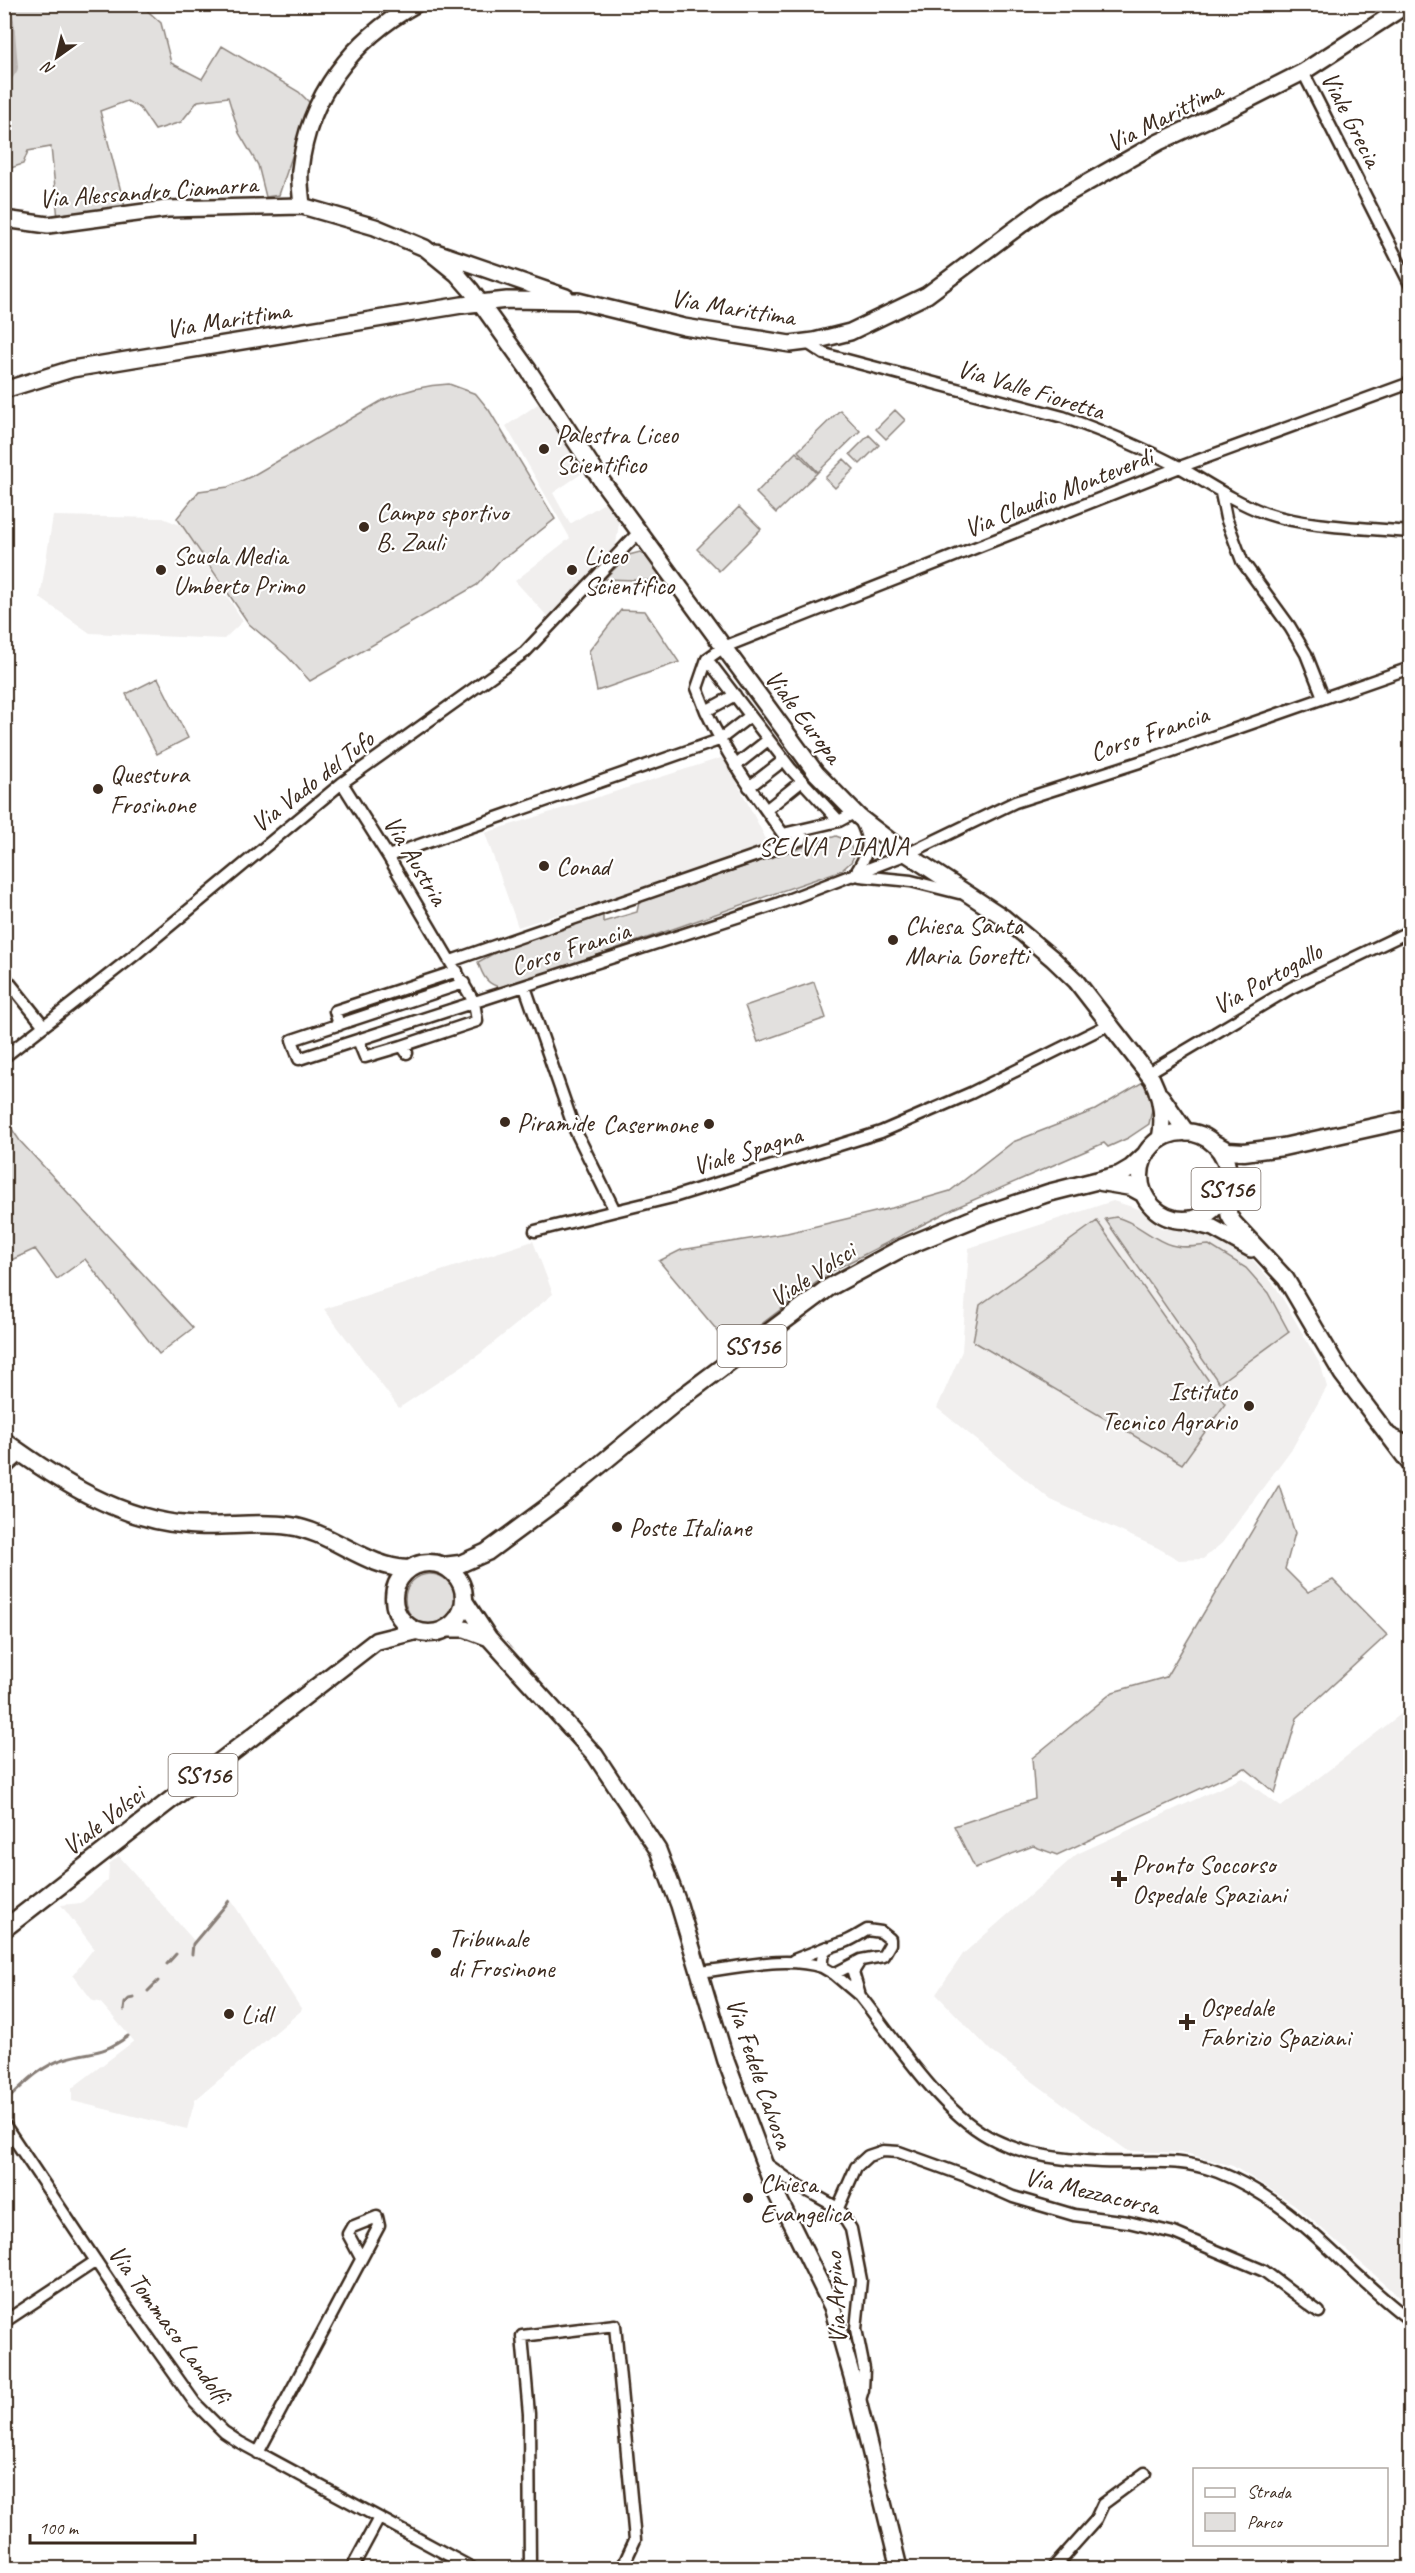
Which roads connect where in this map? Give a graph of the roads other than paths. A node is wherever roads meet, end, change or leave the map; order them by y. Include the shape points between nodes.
1 (416, 4) edge
2 (1408, 4) edge
3 (1303, 72) junction
4 (302, 206) junction
5 (4, 219) edge
6 (424, 248) junction
7 (1410, 284) edge
8 (578, 301) junction
9 (480, 303) junction
10 (806, 342) junction
11 (1410, 383) edge
12 (4, 390) edge
13 (1180, 467) junction
14 (1221, 493) junction
15 (639, 532) junction
16 (1410, 532) edge
17 (724, 647) junction
18 (707, 658) junction
19 (1410, 668) edge
20 (735, 694) junction
21 (1323, 697) junction
22 (706, 711) junction
23 (750, 716) junction
24 (719, 740) junction
25 (768, 740) junction
26 (784, 760) junction
27 (735, 766) junction
28 (802, 781) junction
29 (342, 783) junction
30 (749, 787) junction
31 (766, 810) junction
32 (857, 815) junction
33 (838, 821) junction
34 (803, 830) junction
35 (907, 854) junction
36 (388, 855) junction
37 (854, 876) junction
38 (978, 899) junction
39 (1410, 931) edge
40 (454, 966) junction
41 (4, 976) edge
42 (464, 983) junction
43 (525, 987) junction
44 (474, 1002) junction
45 (1110, 1024) junction
46 (339, 1025) junction
47 (44, 1026) junction
48 (358, 1040) junction
49 (4, 1057) edge
50 (1148, 1073) junction
51 (1157, 1092) junction
52 (1410, 1119) edge
53 (1187, 1133) junction
54 (1207, 1139) junction
55 (1160, 1140) junction
56 (1283, 1147) junction
57 (1146, 1154) junction
58 (1097, 1182) junction
59 (1227, 1182) junction
60 (1144, 1194) junction
61 (615, 1211) junction
62 (1183, 1220) junction
63 (535, 1231) dead end
64 (1262, 1255) junction
65 (1383, 1430) junction
66 (4, 1441) edge
67 (1410, 1443) edge
68 (22, 1454) junction
69 (1410, 1464) edge
70 (4, 1470) edge
71 (487, 1552) junction
72 (362, 1556) junction
73 (443, 1566) junction
74 (409, 1569) junction
75 (464, 1595) junction
76 (394, 1602) junction
77 (447, 1629) junction
78 (416, 1631) junction
79 (489, 1638) junction
80 (376, 1641) junction
81 (4, 1929) edge
82 (828, 1946) junction
83 (861, 1960) junction
84 (786, 1962) junction
85 (822, 1967) junction
86 (699, 1972) junction
87 (834, 1974) junction
88 (860, 1996) junction
89 (4, 2124) edge
90 (764, 2162) junction
91 (838, 2208) junction
92 (361, 2258) dead end
93 (96, 2261) junction
94 (1319, 2312) dead end
95 (1410, 2320) edge
96 (4, 2322) edge
97 (859, 2404) junction
98 (258, 2453) junction
99 (1145, 2473) dead end
100 (379, 2518) junction
101 (352, 2568) edge
102 (471, 2568) edge
103 (530, 2568) edge
104 (622, 2568) edge
105 (899, 2568) edge
106 (1053, 2568) edge

1 - 4 street via 389,20 354,51 329,82 307,134 300,171
2 - 3 street, Via Marittima
3 - 7 street, Viale Grecia
3 - 10 street, Via Marittima via 1159,142 1046,206 927,295 850,332
4 - 5 street, Via Alessandro Ciamarra via 167,208 48,225
4 - 6 street, Via Alessandro Ciamarra via 375,227
6 - 8 street
6 - 9 street, Via Alessandro Ciamarra via 457,274
8 - 9 street, Via Marittima
8 - 10 street, Via Marittima via 684,327 790,344
9 - 12 street, Via Marittima via 72,369
9 - 15 street, Viale Europa
10 - 13 street, Via Valle Fioretta via 824,354 1063,417
11 - 13 street, Via Claudio Monteverdi
13 - 14 street, Via Valle Fioretta
13 - 17 street, Via Claudio Monteverdi
14 - 16 street, Via Valle Fioretta via 1267,514 1317,524
14 - 21 street via 1242,561 1290,627
15 - 17 street, Viale Europa
15 - 29 street, Via Vado del Tufo via 525,652
17 - 18 street, Via Claudio Monteverdi
17 - 32 street, Viale Europa via 816,773
18 - 20 street
18 - 22 street via 697,688
19 - 21 street, Corso Francia
20 - 22 street
20 - 23 street
21 - 35 street, Corso Francia via 1015,802
22 - 24 street
23 - 24 street
23 - 25 street
24 - 27 street
24 - 36 street
25 - 26 street
25 - 27 street
26 - 28 street
26 - 30 street
27 - 30 street
28 - 31 street
28 - 33 street
29 - 36 street, Via Austria
29 - 47 street, Via Vado del Tufo
30 - 31 street
31 - 34 street via 783,834
32 - 33 street
32 - 35 street, Viale Europa
32 - 37 street via 869,843
33 - 34 street
34 - 40 street via 802,838 786,845
35 - 37 street, Corso Francia
35 - 38 street, Viale Europa
36 - 40 street, Via Austria
37 - 38 street via 911,881
37 - 43 street, Corso Francia
38 - 45 street, Viale Europa via 1053,959
39 - 50 street, Via Portogallo via 1291,988
40 - 42 street, Via Austria
40 - 46 street via 335,1011
41 - 47 street
42 - 44 street, Via Austria
42 - 46 street
43 - 44 street, Corso Francia
43 - 61 street via 574,1128
44 - 48 street, Corso Francia
44 - 48 street via 477,1021 405,1049 365,1057
45 - 50 street, Viale Europa
45 - 61 street, Viale Spagna via 952,1102 881,1132 673,1197
46 - 48 street, Corso Francia via 292,1040 299,1059
47 - 49 street, Via Vado del Tufo
50 - 51 street, Viale Europa
51 - 53 street
51 - 55 street
52 - 56 main road, SS156
53 - 54 main road, SS156
53 - 55 main road, SS156
54 - 56 main road, SS156 via 1228,1151
54 - 59 main road, SS156 via 1222,1154
55 - 57 main road, SS156
56 - 59 main road, SS156 via 1241,1162
57 - 58 main road, SS156 via 1131,1168
57 - 60 main road via 1140,1174
58 - 60 main road, SS156 via 1131,1187
58 - 71 main road, Viale Volsci / SS156 via 1048,1193 981,1216 902,1248 828,1288 681,1398
59 - 62 main road, SS156 via 1217,1206 1202,1217
59 - 64 street via 1229,1215
60 - 62 main road, SS156 via 1160,1213
61 - 63 street, Viale Spagna
62 - 64 street via 1213,1228
64 - 65 street via 1286,1279 1345,1380
65 - 67 street
65 - 69 street
66 - 68 main road
68 - 70 street
68 - 72 main road via 75,1488 137,1516 192,1526 290,1526
71 - 73 main road, Viale Volsci / SS156 via 460,1564
71 - 75 main road, Viale Volsci / SS156
72 - 74 main road
72 - 76 main road via 381,1574
73 - 74 main road, SS156 via 424,1563
73 - 75 main road via 456,1576
74 - 76 main road, SS156 via 396,1584
75 - 77 main road, SS156 via 459,1617
75 - 79 street, Via Fedele Calvosa
76 - 78 main road via 405,1623
76 - 80 main road, Viale Volsci / SS156
77 - 78 main road, SS156
77 - 79 street via 465,1629
78 - 80 main road, Viale Volsci / SS156
79 - 86 street, Via Fedele Calvosa via 595,1755 658,1850
80 - 81 main road, Viale Volsci / SS156
82 - 83 street via 867,1930 881,1932 890,1939 883,1956
82 - 84 street
82 - 85 street via 822,1956
83 - 87 street
83 - 88 street via 853,1972
84 - 85 street
84 - 86 street
85 - 87 street
86 - 90 street, Via Fedele Calvosa via 726,2061
87 - 88 street
88 - 95 street via 952,2110 988,2136 1020,2150 1052,2157 1191,2164 1226,2176 1272,2200 1302,2223
89 - 93 street, Via Tommaso Landolfi
90 - 91 street
90 - 97 street, Via Fedele Calvosa via 832,2307
91 - 94 street, Via Mezzacorsa via 856,2167 883,2151 899,2152 1013,2197 1074,2216 1128,2222 1174,2233 1264,2271
91 - 97 street, Via Arpino via 851,2229 861,2280 856,2329 864,2369
92 - 98 street
93 - 96 street
93 - 98 street, Via Tommaso Landolfi via 195,2403 224,2432
97 - 105 street, Via Fedele Calvosa
98 - 100 street, Via Tommaso Landolfi
99 - 106 street via 1103,2504 1095,2521
100 - 101 street
100 - 102 street, Via Tommaso Landolfi
103 - 104 street via 529,2414 522,2336 615,2325 635,2540

